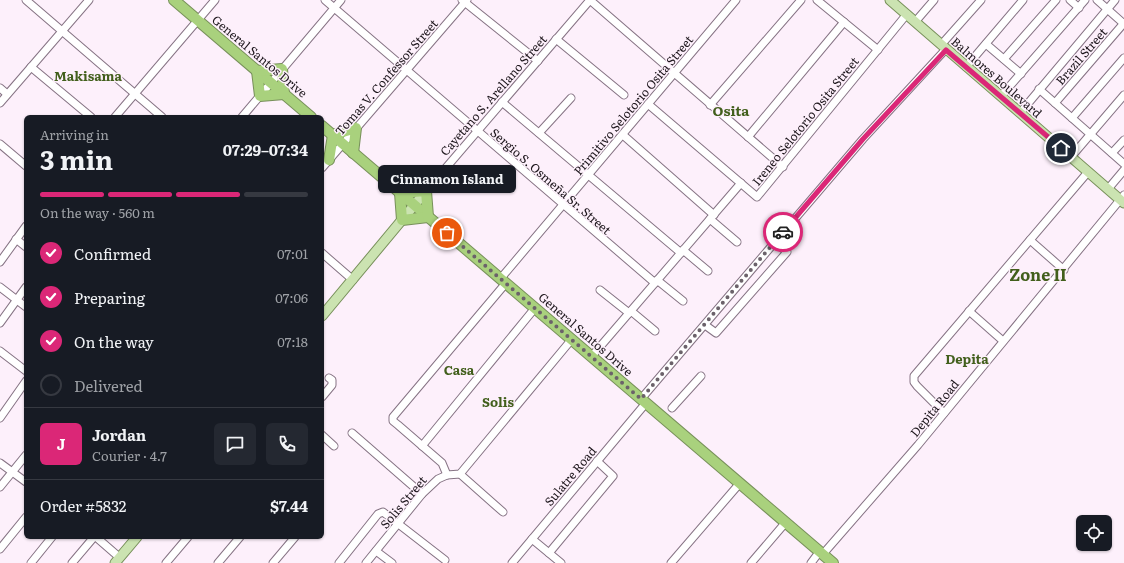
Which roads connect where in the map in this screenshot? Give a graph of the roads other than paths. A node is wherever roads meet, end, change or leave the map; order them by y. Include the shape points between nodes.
1 (26, 0) edge
2 (89, 0) edge
3 (174, 0) edge
4 (215, 0) edge
5 (325, 0) edge
6 (341, 0) edge
7 (590, 0) edge
8 (736, 0) edge
9 (801, 0) edge
10 (817, 0) edge
11 (890, 0) edge
12 (934, 0) edge
13 (981, 0) edge
14 (1023, 0) edge
15 (1056, 0) edge
16 (1070, 0) edge
17 (1085, 0) edge
18 (1097, 0) edge
19 (1115, 0) edge
20 (464, 1) edge
21 (334, 8) junction
22 (1079, 8) junction
23 (1107, 9) junction
24 (907, 14) junction
25 (198, 20) junction
26 (844, 22) junction
27 (916, 22) junction
28 (1124, 24) edge
29 (62, 31) junction
30 (556, 39) junction
31 (986, 44) junction
32 (943, 47) junction
33 (878, 50) junction
34 (1124, 58) edge
35 (1004, 59) junction
36 (538, 61) junction
37 (31, 67) junction
38 (966, 67) junction
39 (282, 69) junction
40 (406, 70) junction
41 (258, 71) junction
42 (674, 73) junction
43 (1020, 74) junction
44 (271, 83) junction
45 (0, 88) edge
46 (1039, 89) junction
47 (8, 94) junction
48 (134, 94) junction
49 (284, 94) junction
50 (624, 95) dead end
51 (1124, 95) edge
52 (260, 96) junction
53 (1001, 96) junction
54 (571, 98) dead end
55 (502, 102) junction
56 (0, 103) edge
57 (1055, 103) junction
58 (648, 104) junction
59 (710, 105) junction
60 (1020, 113) junction
61 (89, 115) edge
62 (117, 115) edge
63 (160, 115) edge
64 (244, 115) edge
65 (309, 115) edge
66 (1072, 118) junction
67 (324, 128) edge
68 (356, 128) junction
69 (477, 131) junction
70 (539, 133) junction
71 (333, 135) junction
72 (623, 135) junction
73 (1090, 135) junction
74 (748, 137) junction
75 (1124, 140) edge
76 (0, 144) edge
77 (343, 144) junction
78 (353, 153) junction
79 (1112, 154) junction
80 (1071, 157) junction
81 (329, 160) junction
82 (24, 164) edge
83 (1124, 164) edge
84 (324, 166) edge
85 (783, 167) junction
86 (1124, 170) edge
87 (1088, 172) junction
88 (589, 175) junction
89 (741, 183) junction
90 (1108, 189) junction
91 (426, 191) junction
92 (400, 193) junction
93 (1123, 200) edge
94 (414, 205) junction
95 (563, 205) junction
96 (428, 217) junction
97 (712, 217) junction
98 (402, 220) junction
99 (24, 229) edge
100 (16, 239) junction
101 (1030, 240) junction
102 (737, 242) dead end
103 (775, 242) junction
104 (24, 245) edge
105 (682, 251) junction
106 (324, 255) edge
107 (0, 262) edge
108 (1064, 270) junction
109 (708, 271) dead end
110 (353, 280) junction
111 (503, 281) junction
112 (656, 282) junction
113 (0, 288) edge
114 (24, 290) edge
115 (600, 290) dead end
116 (16, 300) junction
117 (683, 301) dead end
118 (24, 306) edge
119 (535, 308) junction
120 (969, 310) junction
121 (630, 312) junction
122 (324, 314) edge
123 (0, 323) edge
124 (705, 325) junction
125 (655, 330) dead end
126 (572, 339) junction
127 (1003, 341) junction
128 (0, 351) edge
129 (592, 356) junction
130 (24, 369) edge
131 (700, 376) dead end
132 (329, 378) dead end
133 (24, 384) edge
134 (324, 395) edge
135 (644, 401) junction
136 (672, 408) dead end
137 (944, 413) junction
138 (1, 414) edge
139 (352, 433) dead end
140 (324, 437) edge
141 (334, 446) dead end
142 (422, 446) junction
143 (24, 457) edge
144 (597, 461) junction
145 (0, 463) edge
146 (12, 472) junction
147 (460, 474) junction
148 (447, 475) junction
149 (24, 481) edge
150 (740, 483) junction
151 (0, 487) edge
152 (422, 494) junction
153 (502, 512) dead end
154 (24, 519) edge
155 (786, 522) junction
156 (399, 523) junction
157 (50, 539) edge
158 (93, 539) edge
159 (97, 539) edge
160 (136, 539) edge
161 (186, 539) edge
162 (238, 539) edge
163 (294, 539) edge
164 (532, 539) junction
165 (0, 549) edge
166 (376, 550) junction
167 (549, 553) junction
168 (821, 553) junction
169 (445, 560) dead end
170 (120, 561) edge
171 (557, 562) edge
172 (31, 563) edge
173 (72, 563) edge
174 (166, 563) edge
175 (218, 563) edge
176 (273, 563) edge
177 (339, 563) edge
178 (366, 563) edge
179 (392, 563) edge
180 (512, 563) edge
181 (671, 563) edge
182 (751, 563) edge
183 (811, 563) edge
184 (833, 563) edge

1 - 29 street
2 - 29 street
3 - 25 highway, General Santos Drive
4 - 25 street
5 - 21 street, Sergio S. Osmeña Sr. Street
6 - 21 street
7 - 30 street, Cayetano S. Arellano Street
7 - 42 street
8 - 42 street, Primitivo Selotorio Osita Street
9 - 59 street
10 - 26 street
11 - 24 main road, Balmores Boulevard
12 - 27 street
13 - 32 street, Sulatre Road
14 - 31 street
15 - 35 street
16 - 22 street
17 - 22 street
18 - 23 street
19 - 23 street
20 - 36 street
20 - 40 street, Tomas V. Confessor Street
21 - 39 street
21 - 40 street, Sergio S. Osmeña Sr. Street
22 - 43 street
23 - 28 street
23 - 46 street
24 - 27 main road, Balmores Boulevard
24 - 33 street, Ireneo Selotorio Osita Street
25 - 41 highway, General Santos Drive
25 - 48 street
26 - 33 street
26 - 74 street
27 - 32 main road, Balmores Boulevard
28 - 57 street, Brazil Street
29 - 37 street
29 - 48 street
30 - 36 street, Cayetano S. Arellano Street
30 - 50 street
31 - 35 street
31 - 38 street
32 - 38 main road, Balmores Boulevard
32 - 103 street, Sulatre Road
33 - 85 street, Ireneo Selotorio Osita Street
34 - 66 street
35 - 43 street
36 - 55 street, Cayetano S. Arellano Street
37 - 47 street
37 - 61 street
38 - 53 main road, Balmores Boulevard
39 - 41 highway
39 - 44 street
39 - 49 highway
40 - 68 street, Tomas V. Confessor Street
40 - 69 street, Sergio S. Osmeña Sr. Street
41 - 44 highway, General Santos Drive
41 - 52 highway
42 - 58 street, Primitivo Selotorio Osita Street
42 - 59 street
43 - 53 street
44 - 49 highway, General Santos Drive
44 - 52 street
45 - 47 street
46 - 57 street
46 - 60 street
47 - 56 street
48 - 62 street
48 - 63 street
49 - 52 highway
49 - 65 highway, General Santos Drive
51 - 73 street
52 - 64 street
53 - 60 main road, Balmores Boulevard
54 - 70 street
55 - 69 street, Cayetano S. Arellano Street
55 - 70 street
57 - 66 street
58 - 72 street, Primitivo Selotorio Osita Street
58 - 89 street
59 - 74 street
60 - 80 main road, Balmores Boulevard
66 - 73 street
67 - 71 highway, General Santos Drive
68 - 71 highway
68 - 77 street, Tomas V. Confessor Street
68 - 78 highway
69 - 91 street, Cayetano S. Arellano Street
69 - 95 street, Sergio S. Osmeña Sr. Street
70 - 88 street
71 - 77 highway, General Santos Drive
71 - 81 highway
72 - 88 street, Primitivo Selotorio Osita Street
72 - 97 street
73 - 79 street
73 - 80 street
74 - 85 street
75 - 79 street
76 - 82 street
77 - 78 highway, General Santos Drive
77 - 81 street, Tomas V. Confessor Street
78 - 92 highway, General Santos Drive
79 - 83 street
80 - 87 main road, Balmores Boulevard
81 - 84 street, Tomas V. Confessor Street
85 - 89 street, Ireneo Selotorio Osita Street via 757,197
86 - 90 street
87 - 90 main road, Balmores Boulevard
87 - 101 street
88 - 95 street, Primitivo Selotorio Osita Street
88 - 105 street
89 - 97 street, Ireneo Selotorio Osita Street
90 - 93 main road, Balmores Boulevard
91 - 92 highway
91 - 94 main road, Cayetano S. Arellano Street
91 - 96 highway
92 - 94 highway, General Santos Drive
92 - 98 highway
93 - 108 street, Depita Road
94 - 96 highway, General Santos Drive
94 - 98 main road, Cayetano S. Arellano Street
95 - 111 street, Primitivo Selotorio Osita Street
95 - 112 street, Sergio S. Osmeña Sr. Street
96 - 98 highway
96 - 111 highway, General Santos Drive
97 - 102 street
97 - 105 street, Ireneo Selotorio Osita Street
98 - 110 main road, Cayetano S. Arellano Street
99 - 100 street
100 - 104 street
100 - 107 street
101 - 108 street
101 - 120 street
103 - 124 street, Sulatre Road
103 - 124 street via 787,252 716,333
105 - 109 street
105 - 112 street, Ireneo Selotorio Osita Street
106 - 110 street
108 - 127 street, Depita Road
110 - 122 main road, Cayetano S. Arellano Street
111 - 119 highway, General Santos Drive
111 - 142 street, Primitivo Selotorio Osita Street via 497,295 394,415 394,421
112 - 117 street, Sergio S. Osmeña Sr. Street
112 - 121 street, Ireneo Selotorio Osita Street
113 - 116 street
114 - 116 street
115 - 121 street
116 - 118 street
116 - 123 street
119 - 126 highway, General Santos Drive
119 - 142 street
120 - 127 street
120 - 137 street via 913,378 917,386
121 - 125 street
121 - 129 street, Ireneo Selotorio Osita Street
124 - 135 street, Sulatre Road
126 - 129 highway, General Santos Drive
126 - 147 street
127 - 137 street, Depita Road
128 - 130 street
129 - 135 highway, General Santos Drive
131 - 136 street
132 - 134 street via 332,385
133 - 138 street
135 - 144 street, Sulatre Road
135 - 150 highway, General Santos Drive
137 - 168 street, Depita Road
139 - 152 street
140 - 141 street
142 - 148 street via 443,464
143 - 146 street
144 - 164 street, Sulatre Road
144 - 167 street via 613,476
145 - 146 street
146 - 149 street
146 - 151 street
147 - 148 street, Solis Street
147 - 153 street
148 - 152 street, Solis Street via 438,478
150 - 155 highway, General Santos Drive
150 - 181 street
152 - 156 street, Solis Street
154 - 165 street
155 - 168 highway, General Santos Drive
155 - 182 street
156 - 166 street, Solis Street
156 - 169 street
156 - 177 street via 385,513 378,514
157 - 172 street
158 - 173 street
159 - 170 street
160 - 170 main road
161 - 174 street
162 - 175 street
163 - 176 street
164 - 167 street
164 - 180 street, Sulatre Road
166 - 178 street, Solis Street
166 - 179 street
167 - 171 street
168 - 183 street, Depita Road
168 - 184 highway, General Santos Drive

